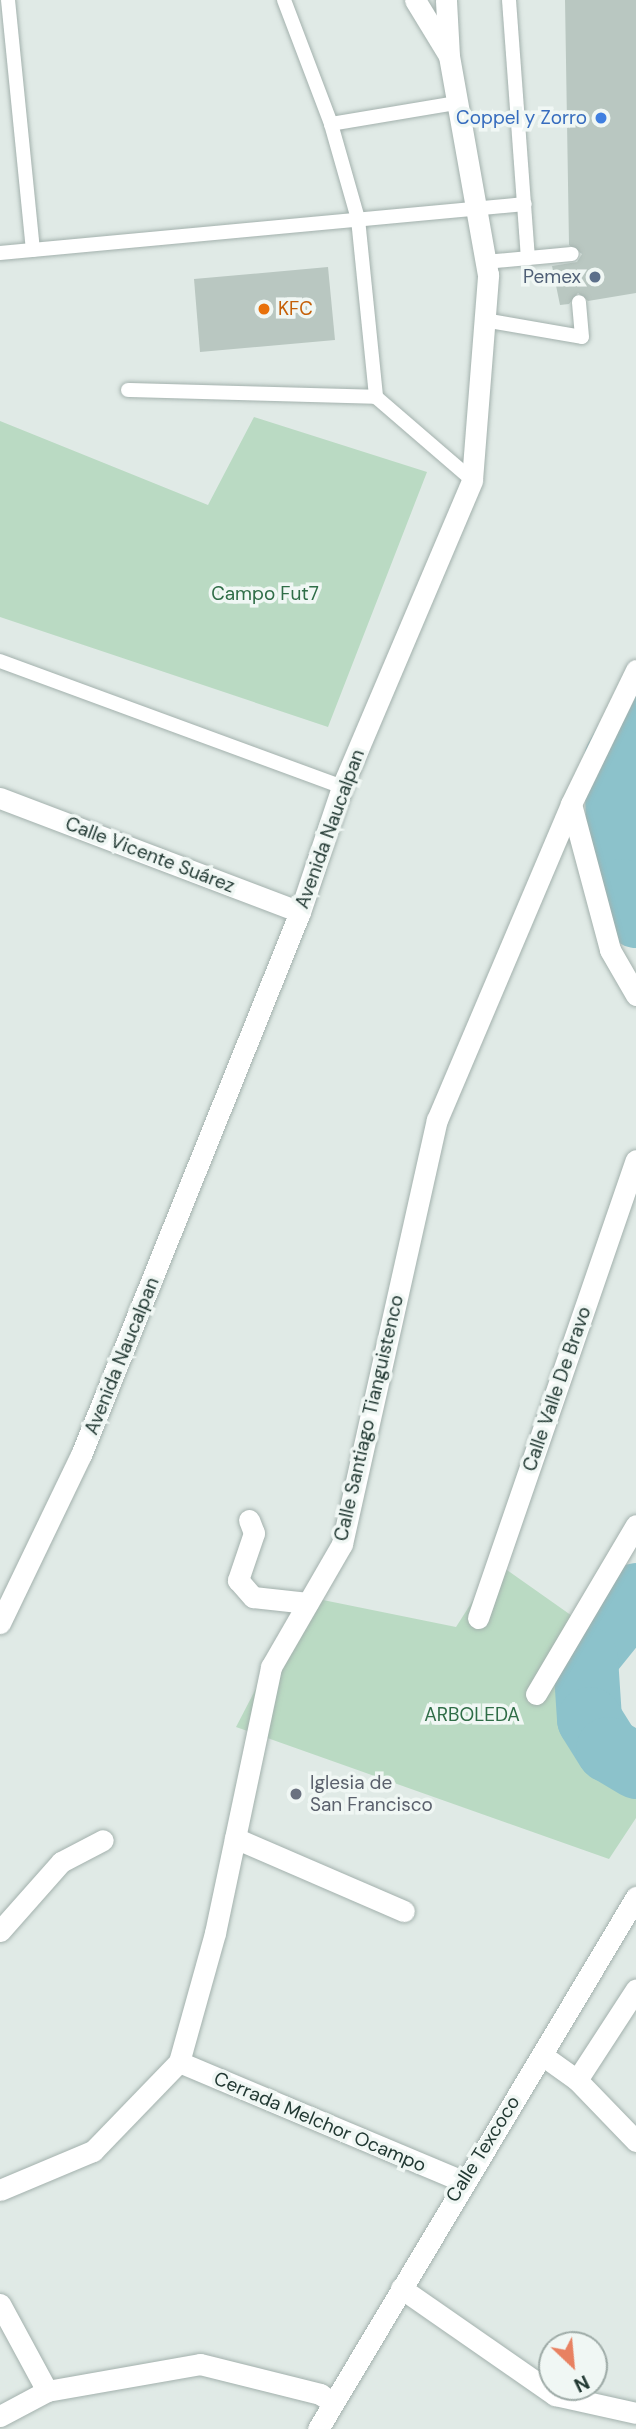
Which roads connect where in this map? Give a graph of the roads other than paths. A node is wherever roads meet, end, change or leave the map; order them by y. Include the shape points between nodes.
1 (8, 0) edge
2 (284, 0) edge
3 (415, 0) edge
4 (446, 0) edge
5 (509, 0) edge
6 (449, 56) junction
7 (457, 103) junction
8 (331, 124) junction
9 (525, 204) junction
10 (477, 211) junction
11 (358, 219) junction
12 (33, 250) junction
13 (0, 253) edge
14 (572, 254) dead end
15 (528, 258) junction
16 (485, 262) junction
17 (579, 302) dead end
18 (484, 320) junction
19 (128, 390) dead end
20 (376, 397) junction
21 (472, 480) junction
22 (0, 661) edge
23 (636, 670) edge
24 (342, 787) junction
25 (0, 799) edge
26 (571, 804) junction
27 (300, 912) junction
28 (636, 995) edge
29 (636, 1160) edge
30 (249, 1520) dead end
31 (636, 1525) edge
32 (309, 1603) junction
33 (478, 1618) dead end
34 (0, 1623) edge
35 (536, 1694) dead end
36 (235, 1838) junction
37 (103, 1840) dead end
38 (636, 1897) edge
39 (404, 1911) dead end
40 (0, 1931) edge
41 (633, 1998) edge
42 (542, 2055) junction
43 (179, 2062) junction
44 (577, 2080) junction
45 (636, 2141) edge
46 (462, 2181) junction
47 (0, 2190) edge
48 (401, 2288) junction
49 (0, 2304) edge
50 (47, 2391) junction
51 (332, 2402) junction
52 (636, 2413) edge
53 (0, 2416) edge
54 (318, 2429) edge

1 - 12 lane
2 - 8 lane
3 - 6 street
4 - 6 street, Avenida Naucalpan
5 - 9 lane
6 - 7 street, Avenida Naucalpan
7 - 8 lane
7 - 10 street, Avenida Naucalpan
8 - 11 lane
9 - 10 lane
9 - 15 lane
10 - 11 lane
10 - 16 street, Avenida Naucalpan
11 - 12 lane
11 - 20 lane
12 - 13 lane
14 - 15 lane
15 - 16 lane
16 - 18 street, Avenida Naucalpan
17 - 18 lane via 582,337
18 - 21 street, Avenida Naucalpan
19 - 20 lane
20 - 21 lane
21 - 24 street, Avenida Naucalpan
22 - 24 lane
23 - 26 street, Calle Santiago Tianguistenco
24 - 27 street, Avenida Naucalpan
25 - 27 street, Calle Vicente Suárez
26 - 28 street via 610,950
26 - 32 street, Calle Santiago Tianguistenco via 437,1120 342,1544
27 - 34 street, Avenida Naucalpan via 81,1455
29 - 33 street, Calle Valle De Bravo
30 - 32 street via 254,1534 238,1580 253,1597
31 - 35 street
32 - 36 street, Calle Santiago Tianguistenco via 271,1667
36 - 39 street
36 - 43 street, Calle Santiago Tianguistenco
37 - 40 street via 61,1862
38 - 42 street, Calle Texcoco
41 - 44 street
42 - 44 street
42 - 46 street, Calle Texcoco
43 - 46 street, Cerrada Melchor Ocampo
43 - 47 street, Calle Santiago Tianguistenco via 93,2151
44 - 45 street
46 - 48 street, Calle Texcoco
48 - 51 street, Calle Texcoco
48 - 52 street via 555,2395
49 - 50 street
50 - 51 street via 200,2364 320,2394
50 - 53 street
51 - 54 street, Calle Texcoco

